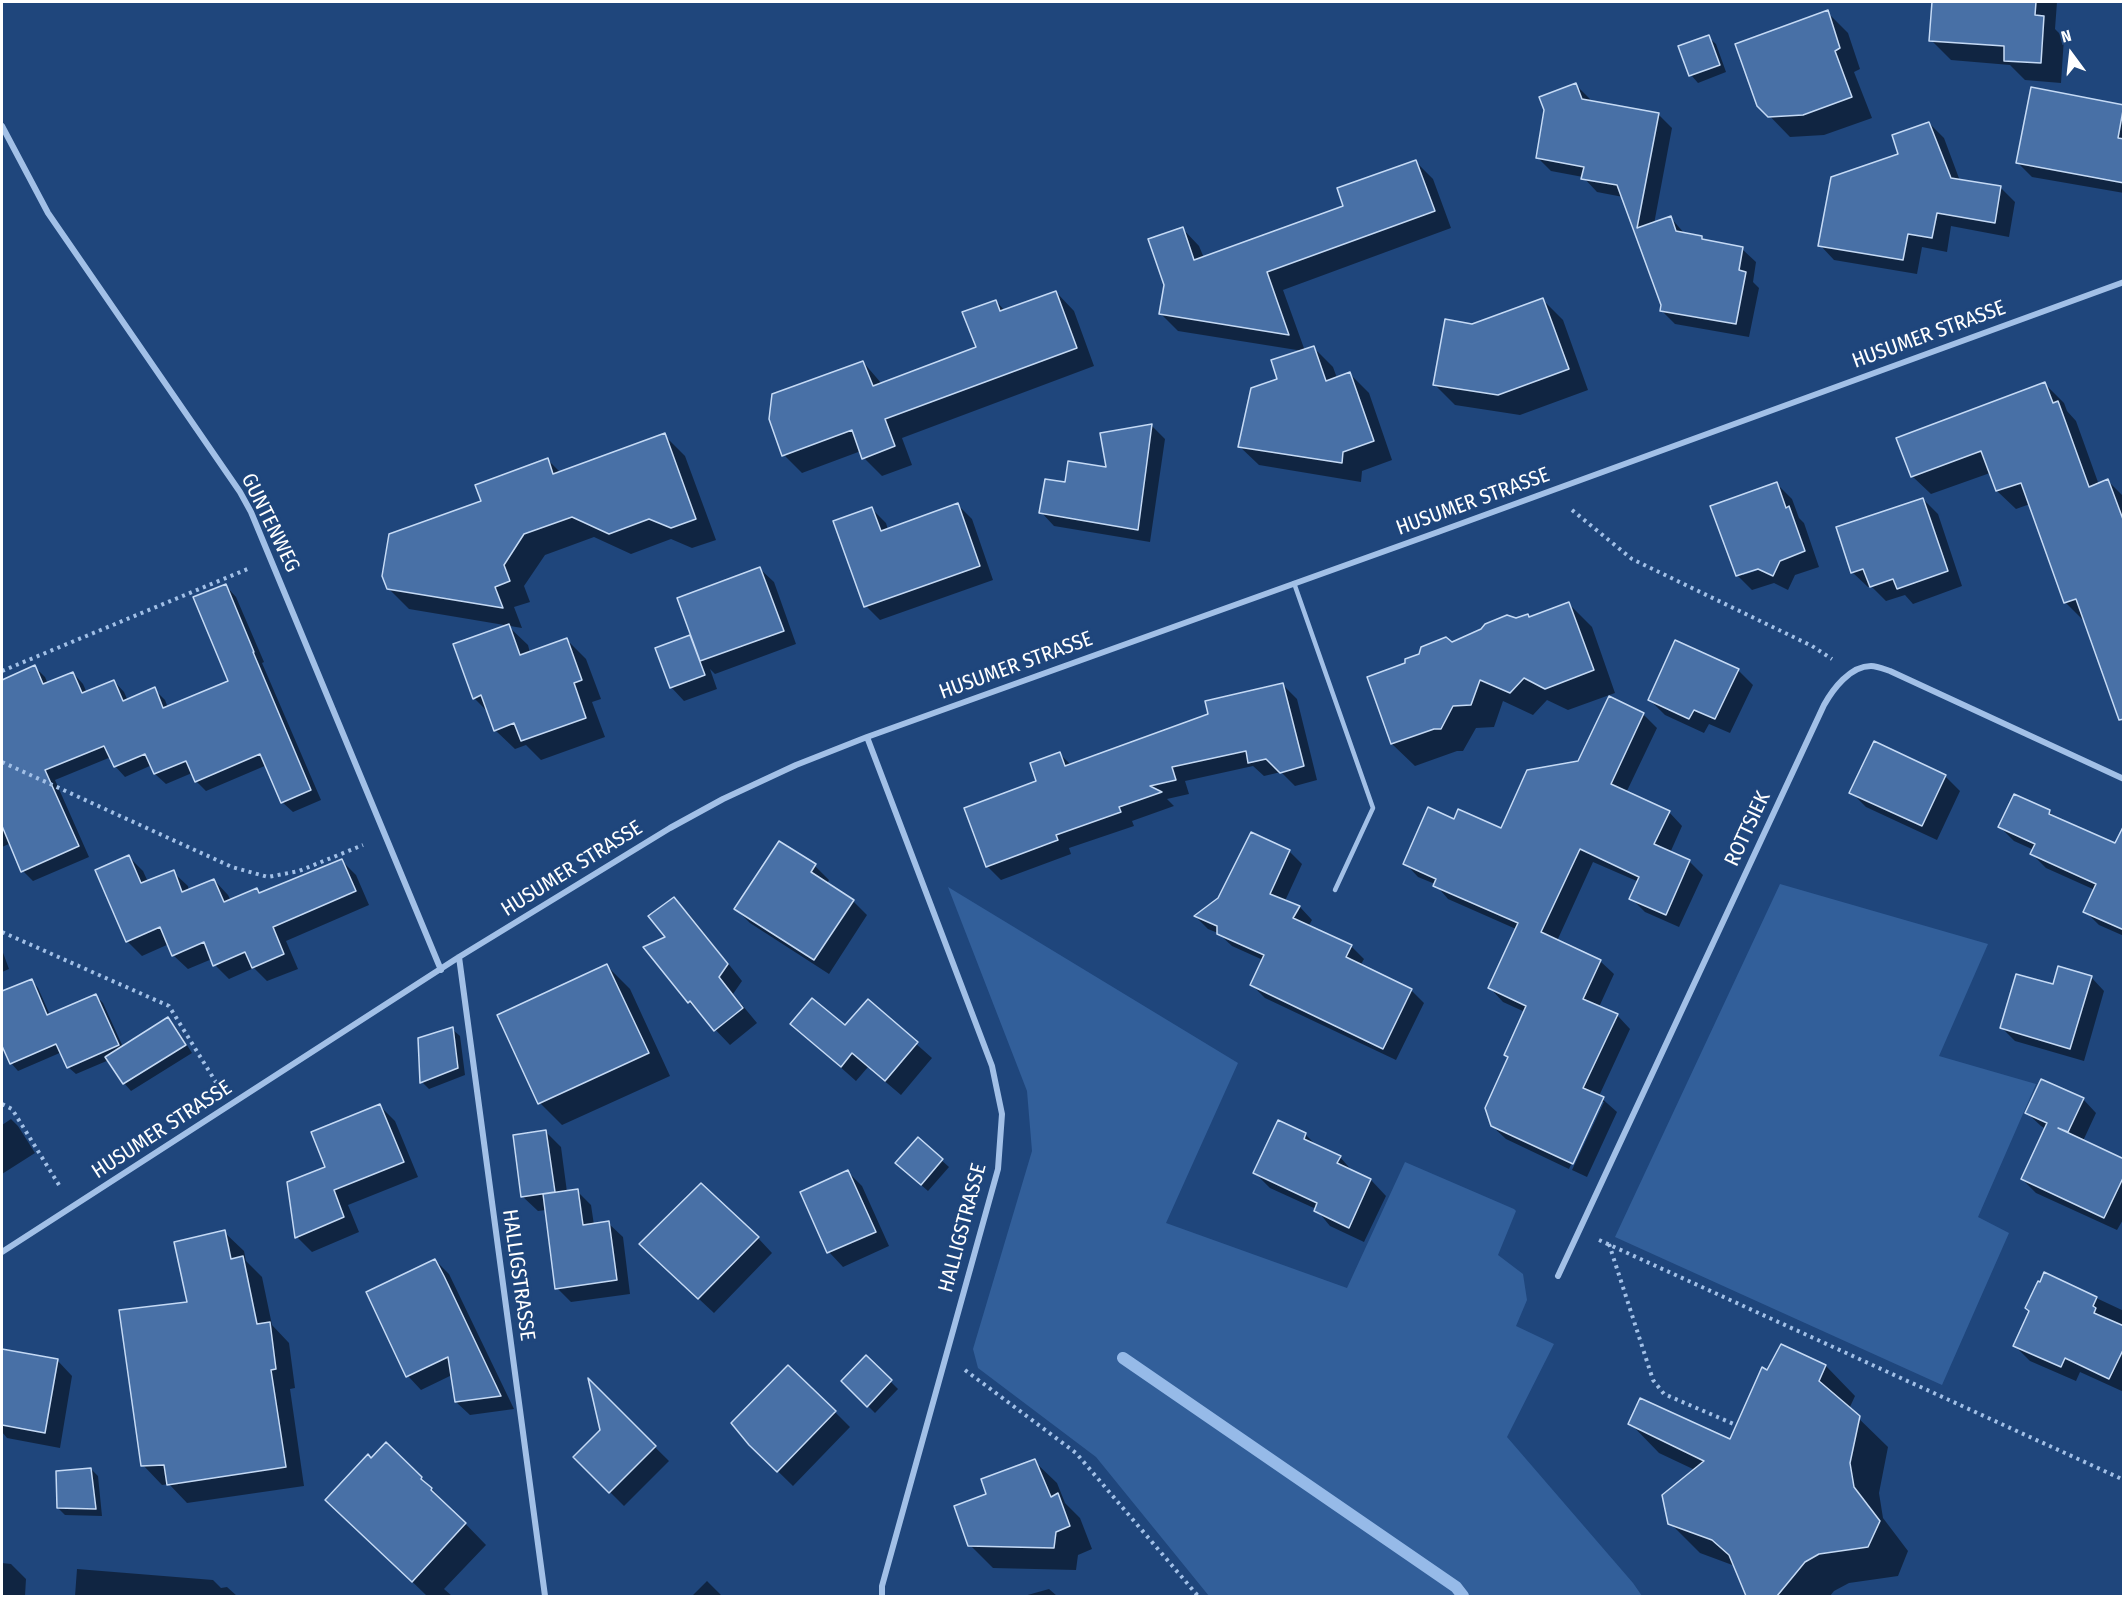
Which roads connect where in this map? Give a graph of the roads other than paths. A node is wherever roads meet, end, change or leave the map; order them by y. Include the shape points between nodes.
1 (2, 126) edge
2 (2124, 282) edge
3 (1294, 583) junction
4 (867, 737) junction
5 (2124, 779) edge
6 (1335, 890) dead end
7 (459, 957) junction
8 (441, 970) junction
9 (2, 1252) edge
10 (1558, 1276) dead end
11 (545, 1596) edge
12 (882, 1596) edge

1 - 8 street, GUNTENWEG via 48,213 240,492
2 - 3 street, HUSUMER STRASSE
3 - 4 street, HUSUMER STRASSE
3 - 6 lane via 1373,808
4 - 7 street, HUSUMER STRASSE via 723,799
4 - 12 street, HALLIGSTRASSE via 992,1066 1002,1114 998,1169
5 - 10 street, ROTTSIEK via 1890,671 1870,666 1835,686
7 - 8 street, HUSUMER STRASSE
7 - 11 street, HALLIGSTRASSE
8 - 9 street, HUSUMER STRASSE

